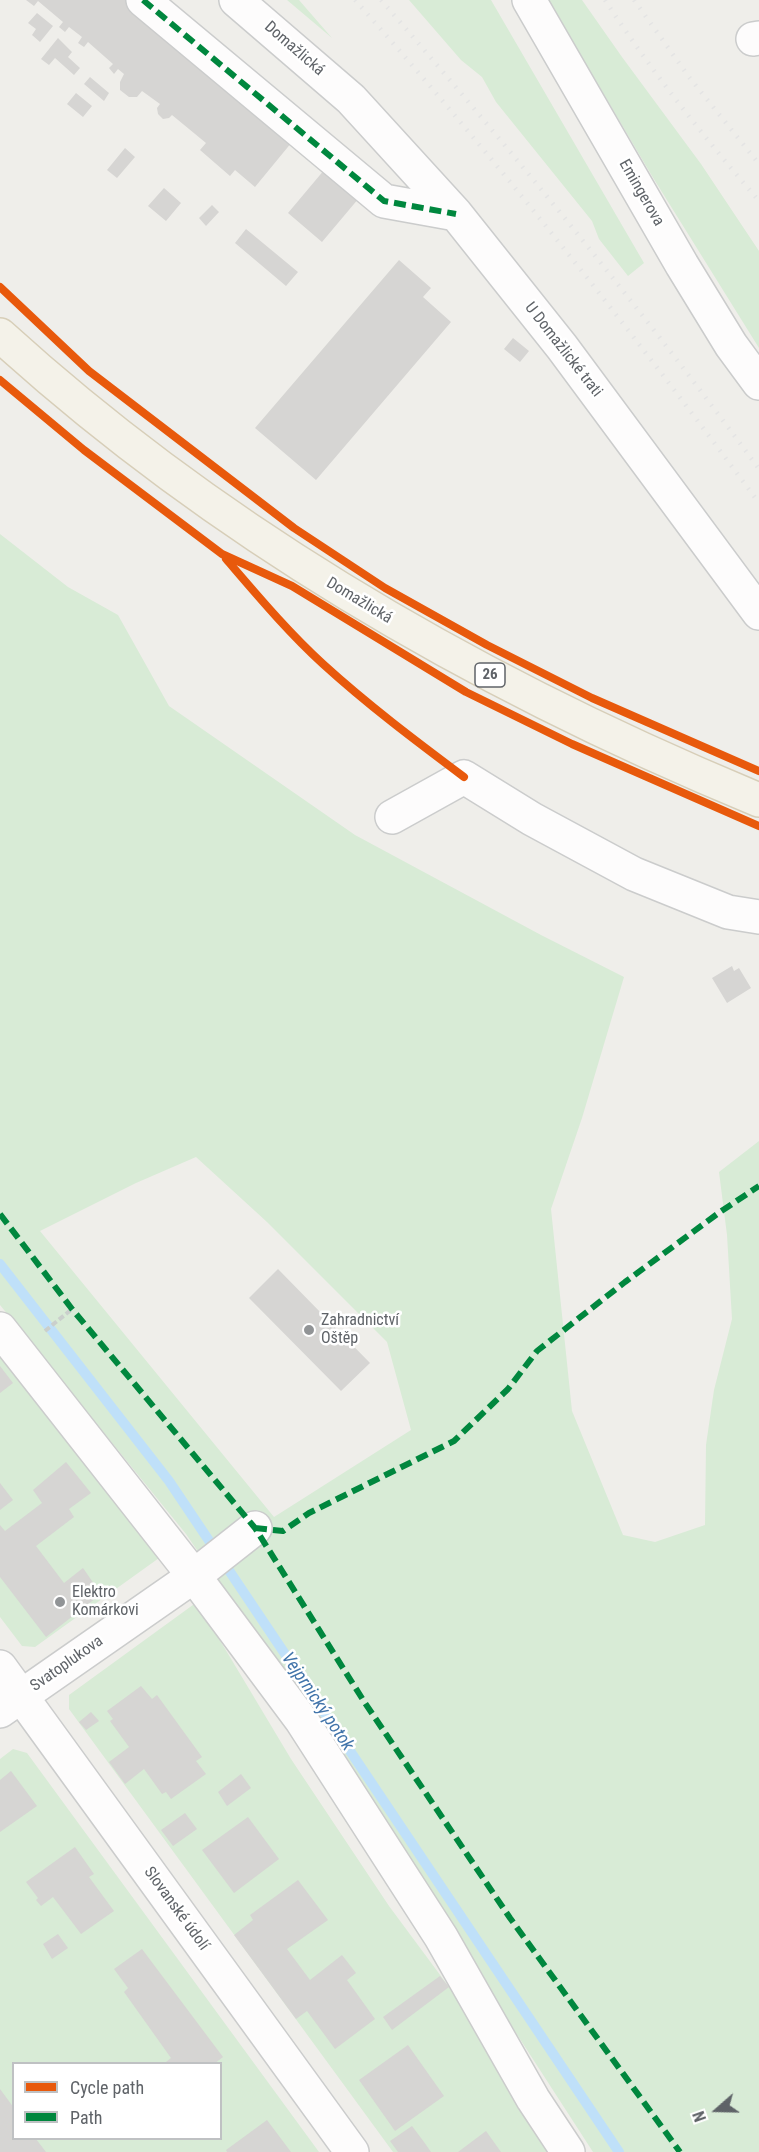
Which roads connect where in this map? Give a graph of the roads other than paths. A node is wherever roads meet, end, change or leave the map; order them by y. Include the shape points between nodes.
1 (143, 0) edge
2 (236, 0) edge
3 (528, 0) edge
4 (351, 99) joint
5 (456, 214) junction
6 (0, 335) edge
7 (759, 383) edge
8 (759, 613) edge
9 (754, 798) edge
10 (392, 817) dead end
11 (759, 917) edge
12 (0, 1329) edge
13 (246, 1535) dead end
14 (199, 1572) junction
15 (0, 1667) edge
16 (11, 1703) edge
17 (352, 2152) edge
18 (568, 2152) edge

1 - 5 street via 384,201
2 - 4 street, Domažlická
3 - 7 street, Emingerova via 682,265
4 - 5 street, U Domažlické trati
5 - 8 street, U Domažlické trati via 562,347
6 - 9 main road, Domažlická / 26 via 169,474 323,579 504,683 651,754
10 - 11 street via 464,777 634,874 728,912
12 - 14 street
13 - 14 street, Svatoplukova
14 - 16 street, Svatoplukova
14 - 18 street via 302,1721 441,1937 533,2099
15 - 16 street, Slovanské údolí
16 - 17 street, Slovanské údolí

